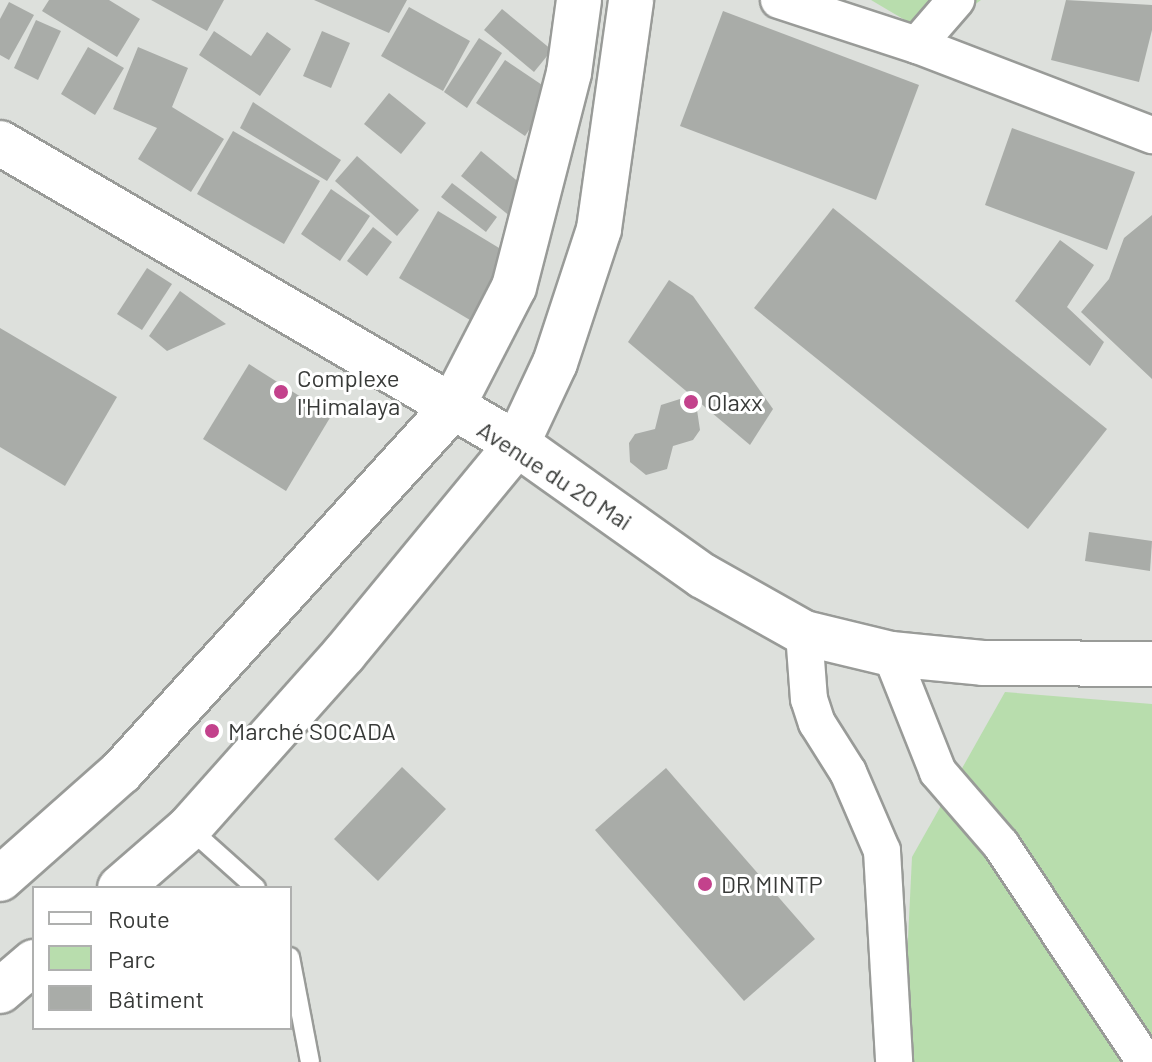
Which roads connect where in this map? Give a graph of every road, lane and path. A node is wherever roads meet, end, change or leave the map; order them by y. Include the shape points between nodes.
1 (579, 0) edge
2 (631, 0) edge
3 (779, 0) edge
4 (956, 0) edge
5 (917, 45) junction
6 (1152, 135) edge
7 (0, 143) edge
8 (451, 409) junction
9 (517, 444) junction
10 (804, 633) junction
11 (891, 654) junction
12 (1152, 664) edge
13 (189, 828) junction
14 (0, 879) edge
15 (122, 886) edge
16 (254, 886) edge
17 (32, 964) edge
18 (292, 968) edge
19 (0, 991) edge
20 (310, 1062) edge
21 (894, 1062) edge
22 (1145, 1062) edge

1 - 8 main road via 569,73 514,287
2 - 9 main road via 599,229 555,363
3 - 5 street
4 - 5 street
5 - 6 street
7 - 8 main road, Avenue du 20 Mai via 231,273
8 - 9 main road, Avenue du 20 Mai
8 - 14 main road via 121,772
9 - 10 main road, Avenue du 20 Mai via 703,576
9 - 13 main road via 344,654
10 - 11 main road, Avenue du 20 Mai
10 - 21 street via 809,699 817,723 848,772 882,851
11 - 12 main road, Avenue du 20 Mai via 983,663
11 - 22 street via 938,772 1001,845
13 - 15 main road
13 - 16 lane
17 - 19 main road
18 - 20 lane

